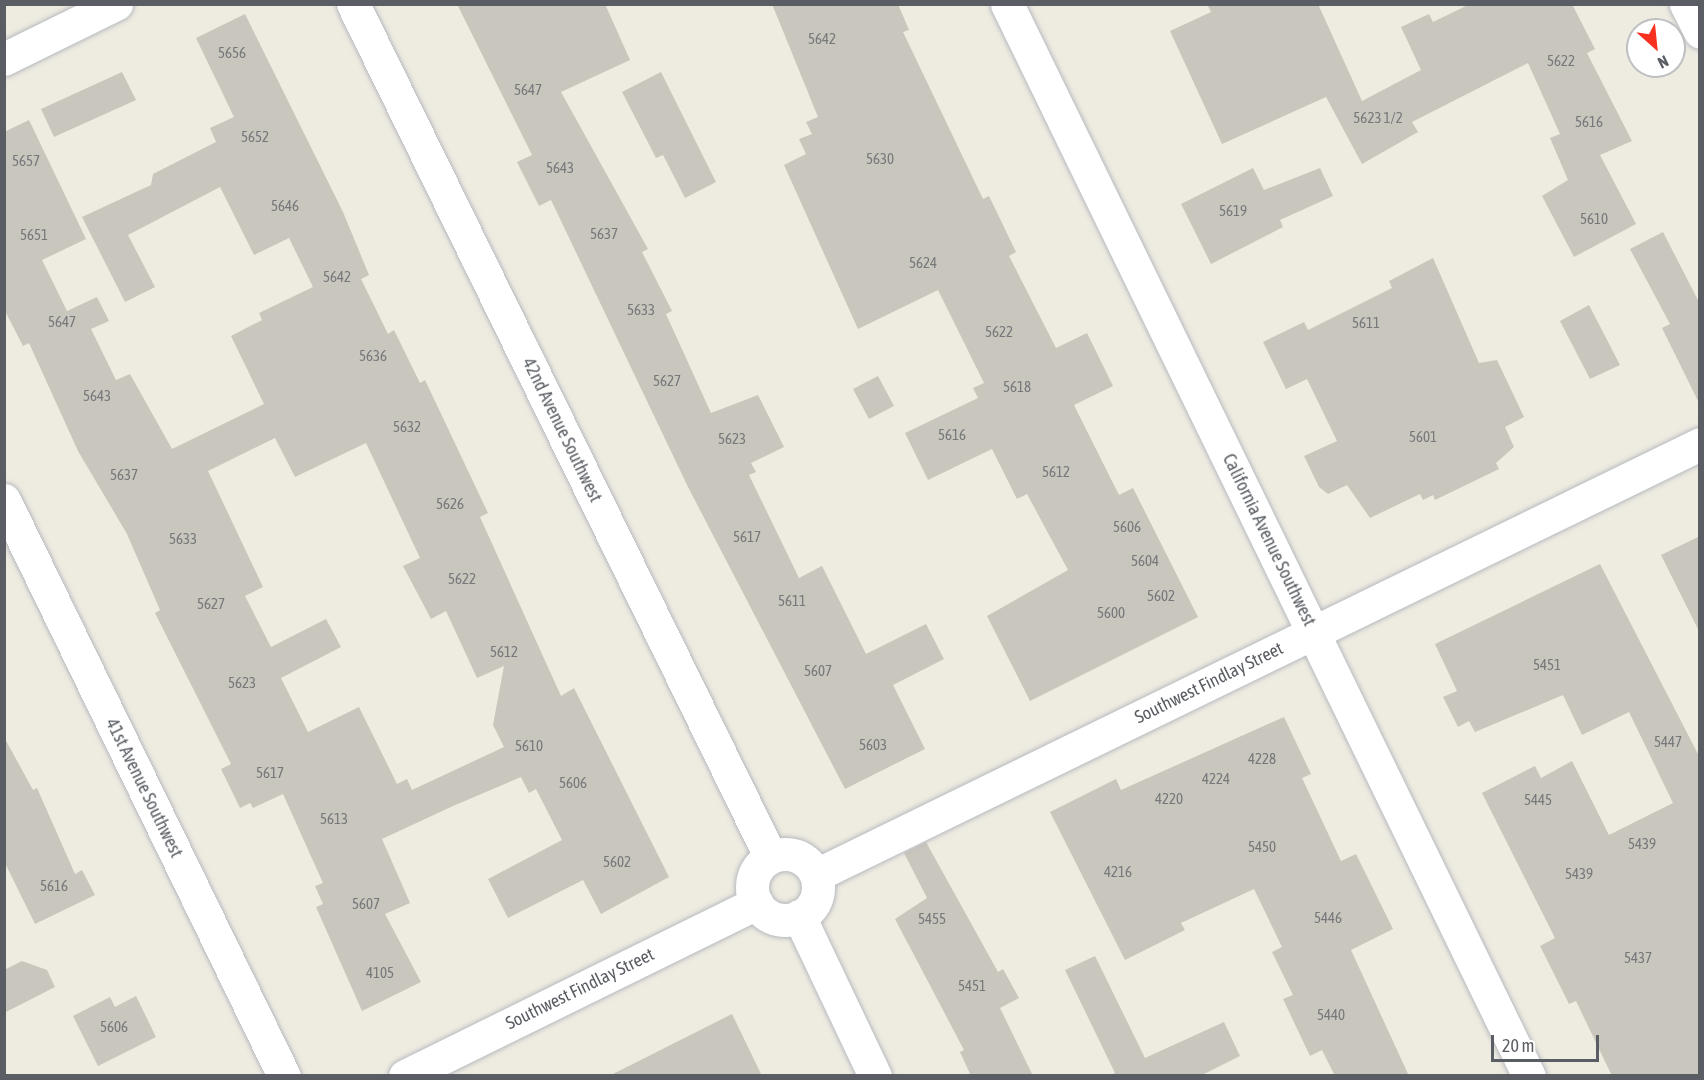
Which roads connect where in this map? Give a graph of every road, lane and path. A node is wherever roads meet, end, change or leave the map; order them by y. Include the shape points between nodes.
1 (116, 4) edge
2 (353, 4) edge
3 (1007, 4) edge
4 (1686, 4) edge
5 (1700, 32) edge
6 (4, 59) edge
7 (1700, 444) edge
8 (4, 501) edge
9 (1314, 631) junction
10 (770, 856) junction
11 (816, 874) junction
12 (757, 903) junction
13 (799, 916) junction
14 (284, 1076) edge
15 (405, 1076) edge
16 (875, 1076) edge
17 (1529, 1076) edge

1 - 6 street
2 - 10 street, 42nd Avenue Southwest
3 - 9 street, California Avenue Southwest
4 - 5 street
7 - 9 street, Southwest Findlay Street
8 - 14 street, 41st Avenue Southwest
9 - 11 street, Southwest Findlay Street
9 - 17 street, California Avenue Southwest
10 - 11 street via 801,858
10 - 12 street via 754,876
11 - 13 street via 816,897
12 - 13 street via 774,918
12 - 15 street, Southwest Findlay Street
13 - 16 street

